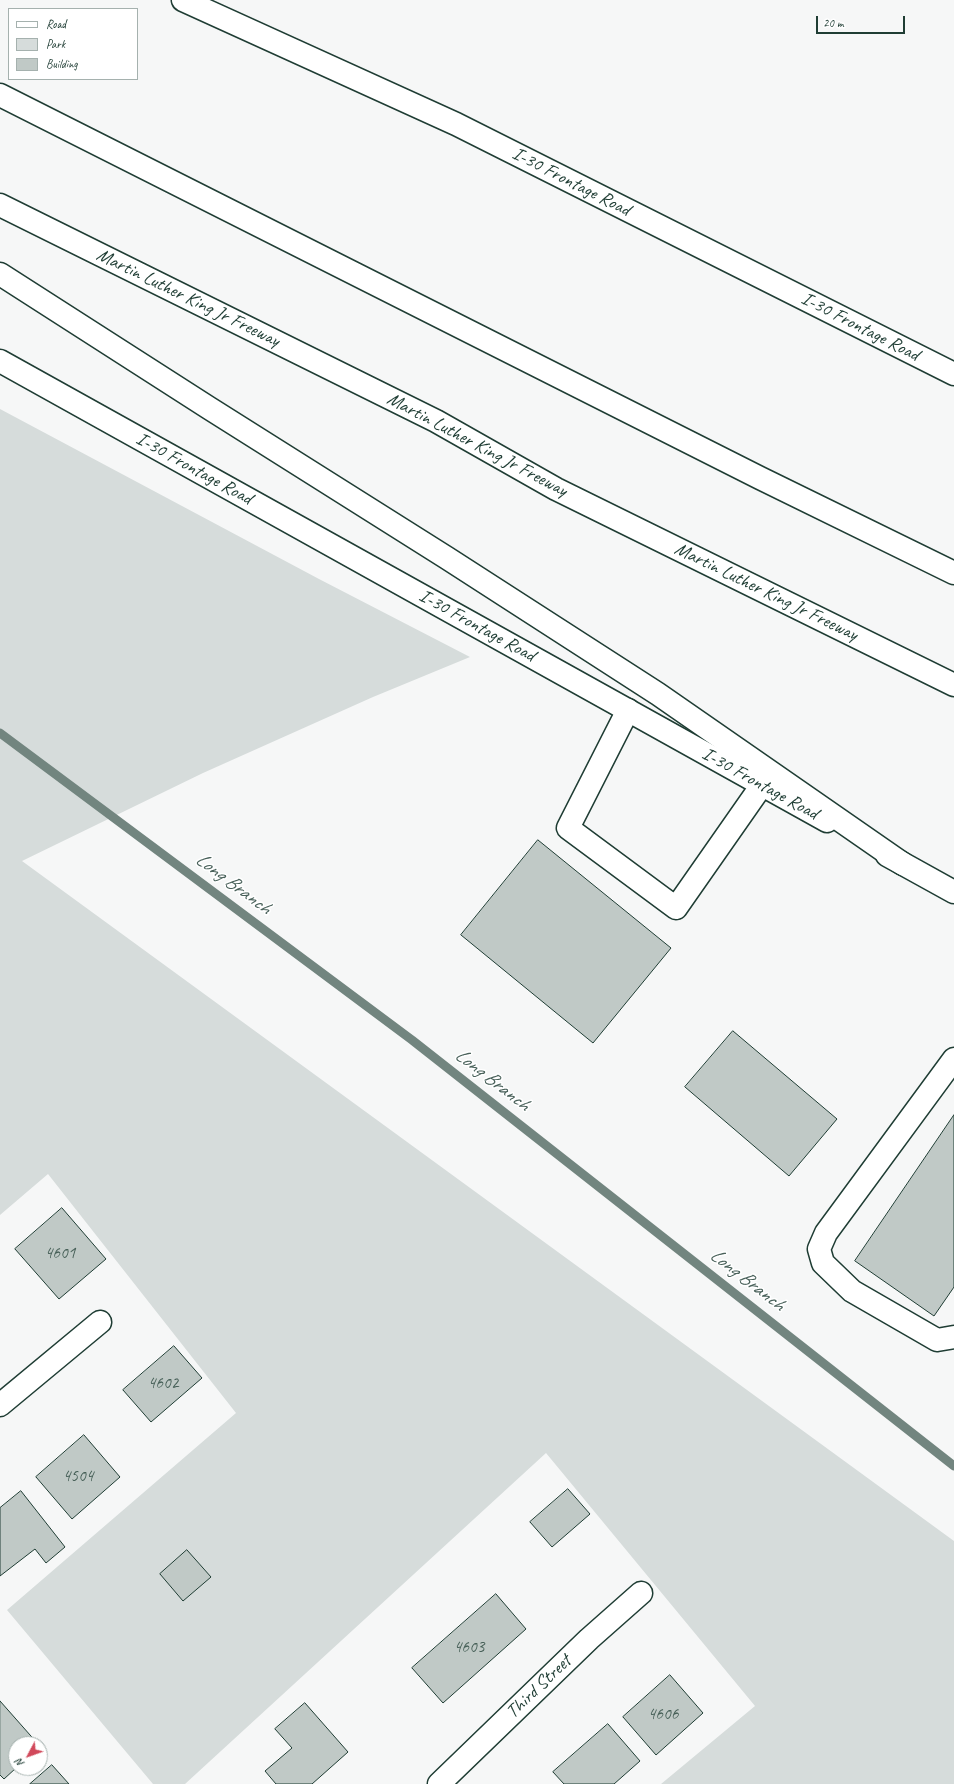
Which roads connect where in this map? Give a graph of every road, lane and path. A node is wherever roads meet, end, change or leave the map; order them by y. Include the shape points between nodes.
1 (182, 0) edge
2 (0, 95) edge
3 (0, 205) edge
4 (0, 274) edge
5 (0, 361) edge
6 (954, 374) edge
7 (954, 574) edge
8 (954, 685) edge
9 (628, 710) junction
10 (762, 785) junction
11 (903, 864) junction
12 (954, 892) edge
13 (954, 1059) edge
14 (100, 1322) dead end
15 (954, 1337) edge
16 (0, 1405) edge
17 (641, 1593) dead end
18 (439, 1784) edge

1 - 6 main road, I-30 Frontage Road via 456,124
2 - 7 main road
3 - 8 main road, Martin Luther King Jr Freeway via 436,421 556,489
4 - 11 main road via 658,694
5 - 9 main road, I-30 Frontage Road
9 - 10 main road, I-30 Frontage Road
9 - 10 main road via 568,828 676,908
10 - 11 main road, I-30 Frontage Road
11 - 12 main road, I-30 Frontage Road
13 - 15 main road via 826,1233 819,1249 824,1263 852,1291 937,1340
14 - 16 main road
17 - 18 main road, Third Street via 589,1639

